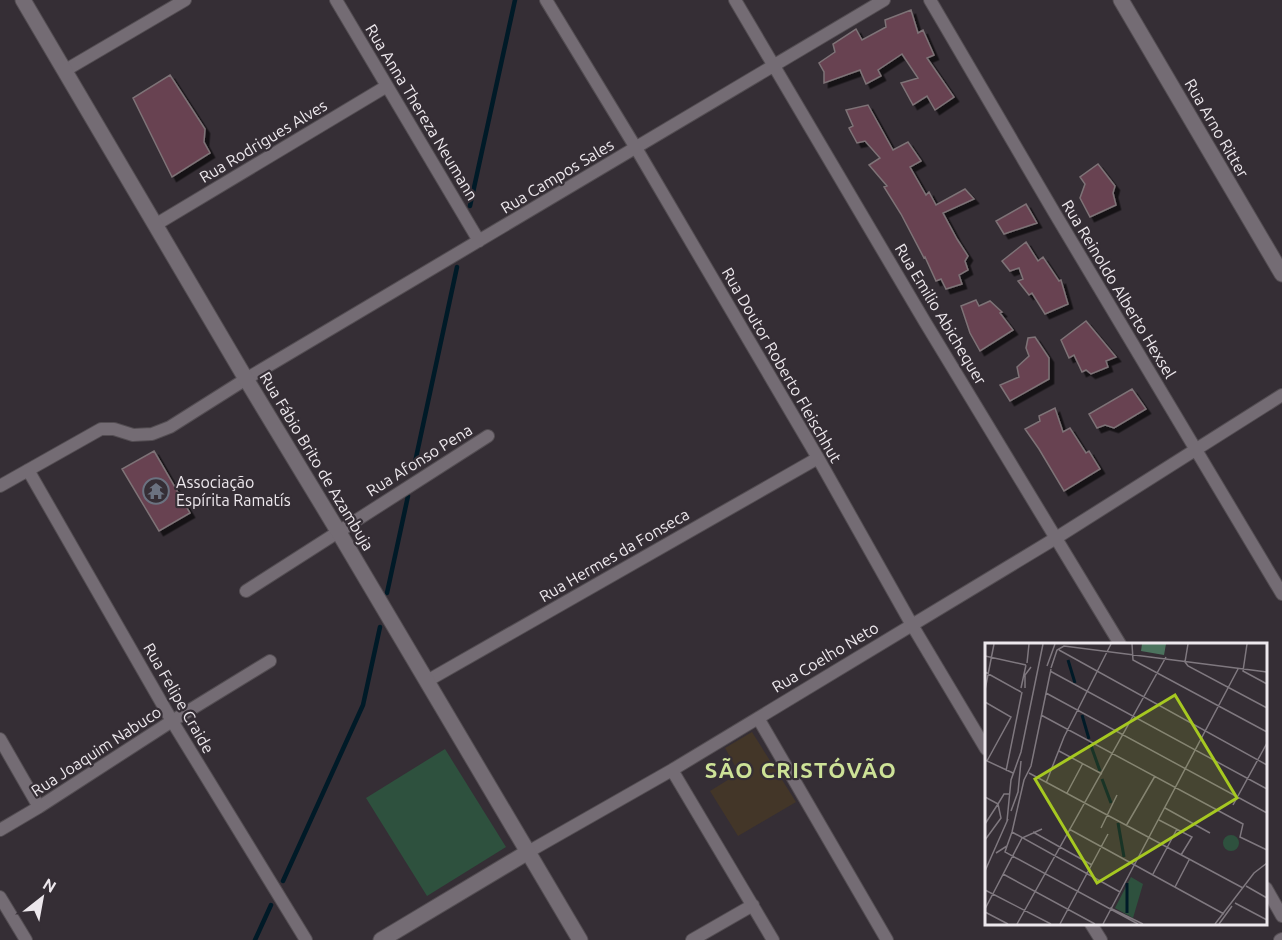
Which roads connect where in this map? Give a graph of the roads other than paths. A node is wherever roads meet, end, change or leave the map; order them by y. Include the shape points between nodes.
1 (23, 0) edge
2 (185, 0) edge
3 (336, 0) edge
4 (546, 0) edge
5 (735, 0) edge
6 (884, 0) edge
7 (930, 0) edge
8 (1121, 0) edge
9 (774, 66) junction
10 (64, 71) junction
11 (387, 86) junction
12 (636, 148) junction
13 (155, 225) junction
14 (479, 241) junction
15 (1282, 274) edge
16 (246, 379) junction
17 (1282, 394) edge
18 (488, 436) dead end
19 (1196, 450) junction
20 (818, 458) junction
21 (28, 470) junction
22 (0, 486) edge
23 (338, 531) junction
24 (1056, 538) junction
25 (246, 591) dead end
26 (1282, 594) edge
27 (912, 625) junction
28 (1119, 643) edge
29 (270, 661) dead end
30 (427, 681) junction
31 (758, 718) junction
32 (172, 720) junction
33 (0, 739) edge
34 (985, 746) edge
35 (672, 771) junction
36 (39, 807) junction
37 (0, 830) edge
38 (528, 852) junction
39 (1267, 890) edge
40 (0, 897) edge
41 (753, 905) junction
42 (1282, 916) edge
43 (1092, 925) edge
44 (26, 940) edge
45 (306, 940) edge
46 (381, 940) edge
47 (580, 940) edge
48 (692, 940) edge
49 (773, 940) edge
50 (887, 940) edge
51 (1101, 940) edge

1 - 10 street, Rua Fábio Brito de Azambuja
2 - 10 street
3 - 11 street, Rua Anna Thereza Neumann
4 - 12 street, Rua Doutor Roberto Fleischhut
5 - 9 street, Rua Emilio Abichequer
6 - 9 street, Rua Campos Sales
7 - 19 street, Rua Reinoldo Alberto Hexsel
8 - 15 street, Rua Arno Ritter
9 - 12 street, Rua Campos Sales
9 - 24 street, Rua Emilio Abichequer
10 - 13 street, Rua Fábio Brito de Azambuja
11 - 13 street, Rua Rodrigues Alves
11 - 14 street, Rua Anna Thereza Neumann
12 - 14 street, Rua Campos Sales
12 - 20 street, Rua Doutor Roberto Fleischhut
13 - 16 street, Rua Fábio Brito de Azambuja
14 - 16 street, Rua Campos Sales
16 - 21 street, Rua Campos Sales via 170,428 133,435 101,429
16 - 23 street, Rua Fábio Brito de Azambuja
17 - 19 street, Rua Coelho Neto
18 - 23 street, Rua Afonso Pena
19 - 24 street, Rua Coelho Neto
19 - 26 street, Rua Reinoldo Alberto Hexsel
20 - 27 street, Rua Doutor Roberto Fleischhut
20 - 30 street, Rua Hermes da Fonseca
21 - 22 street, Rua Campos Sales
21 - 32 street, Rua Felipe Craide
23 - 25 street, Rua Afonso Pena
23 - 30 street, Rua Fábio Brito de Azambuja
24 - 27 street, Rua Coelho Neto
24 - 28 street, Rua Emilio Abichequer
27 - 31 street, Rua Coelho Neto
27 - 34 street, Rua Doutor Roberto Fleischhut
29 - 32 street, Rua Joaquim Nabuco
30 - 38 street, Rua Fábio Brito de Azambuja
31 - 35 street, Rua Coelho Neto
31 - 50 street
32 - 36 street, Rua Joaquim Nabuco
32 - 45 street, Rua Felipe Craide
33 - 36 street
35 - 38 street, Rua Coelho Neto
35 - 41 street
36 - 37 street, Rua Joaquim Nabuco
38 - 46 street, Rua Coelho Neto
38 - 47 street, Rua Fábio Brito de Azambuja
39 - 42 street
40 - 44 street
41 - 48 street
41 - 49 street
43 - 51 street

